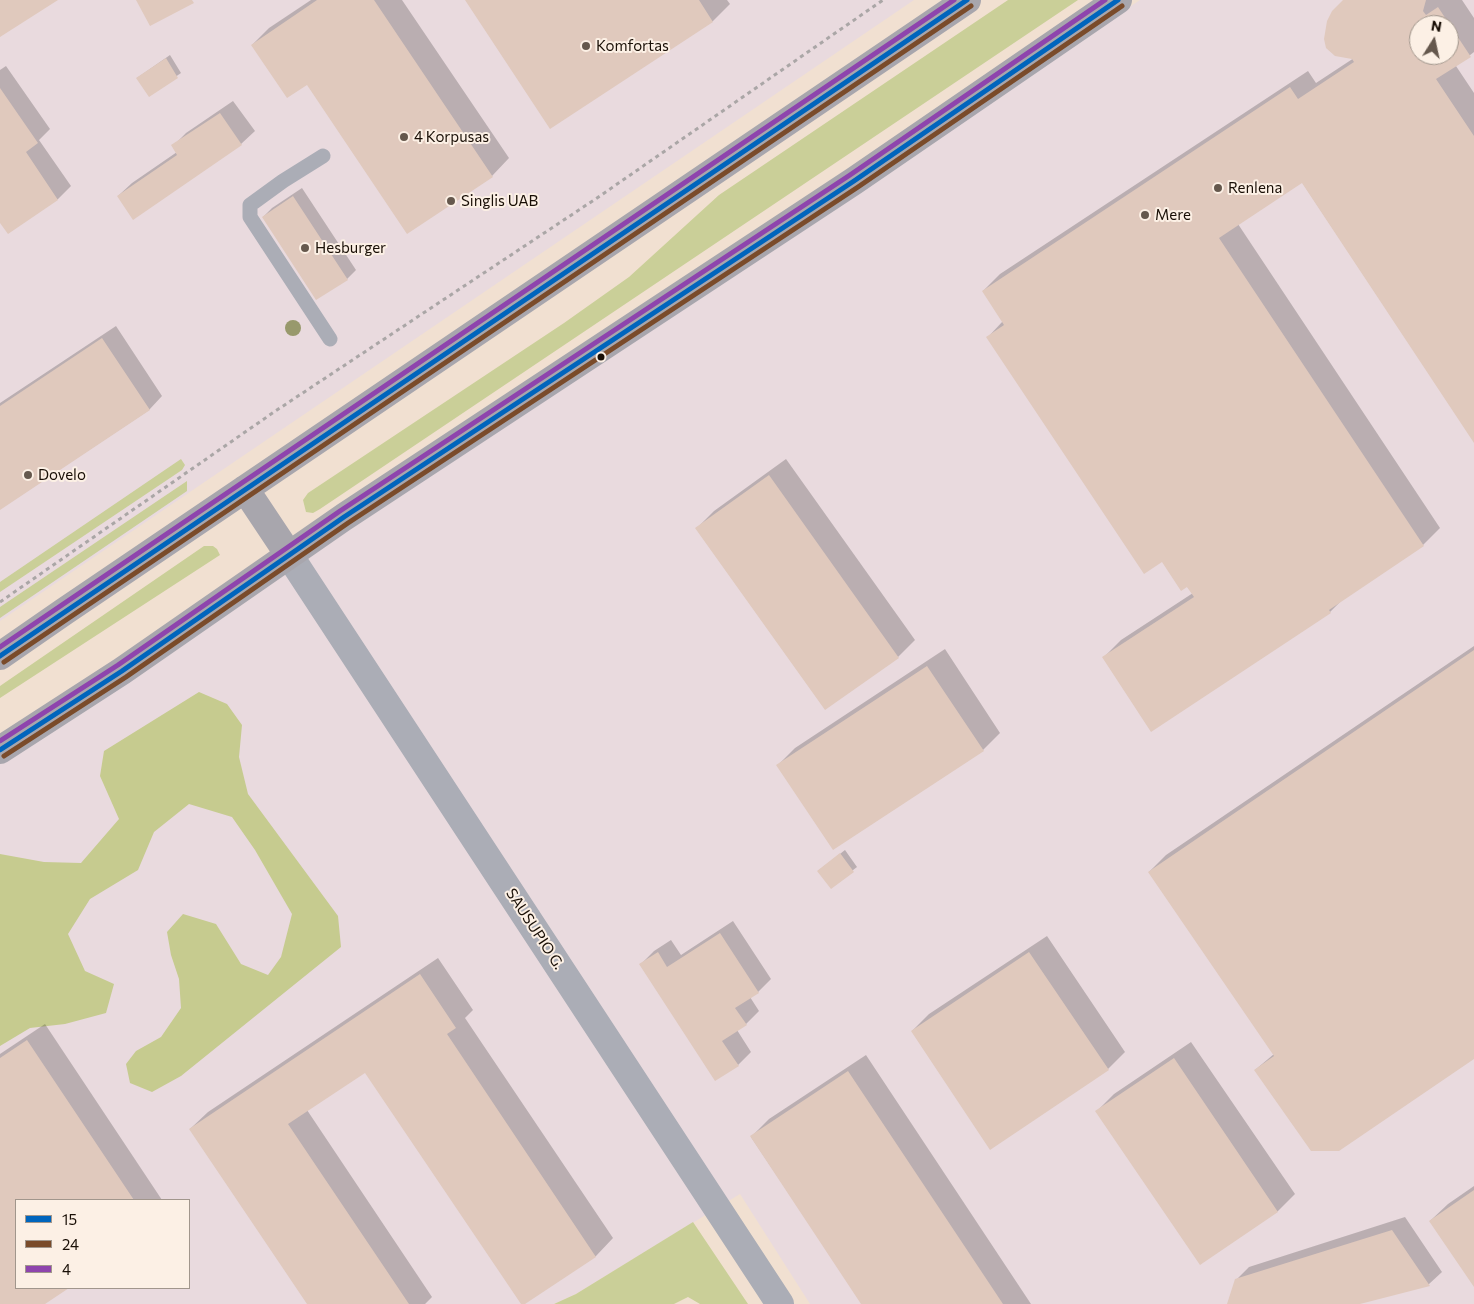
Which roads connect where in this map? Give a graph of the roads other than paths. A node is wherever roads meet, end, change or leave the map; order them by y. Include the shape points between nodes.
1 (967, 0) edge
2 (1118, 0) edge
3 (323, 156) dead end
4 (330, 339) dead end
5 (245, 489) junction
6 (289, 554) junction
7 (0, 656) edge
8 (0, 750) edge
9 (780, 1304) edge

1 - 5 highway
2 - 6 highway via 854,181
3 - 4 lane via 250,205 250,217
5 - 6 highway
5 - 7 highway
6 - 8 highway via 122,671
6 - 9 street, SAUSUPIO G.

